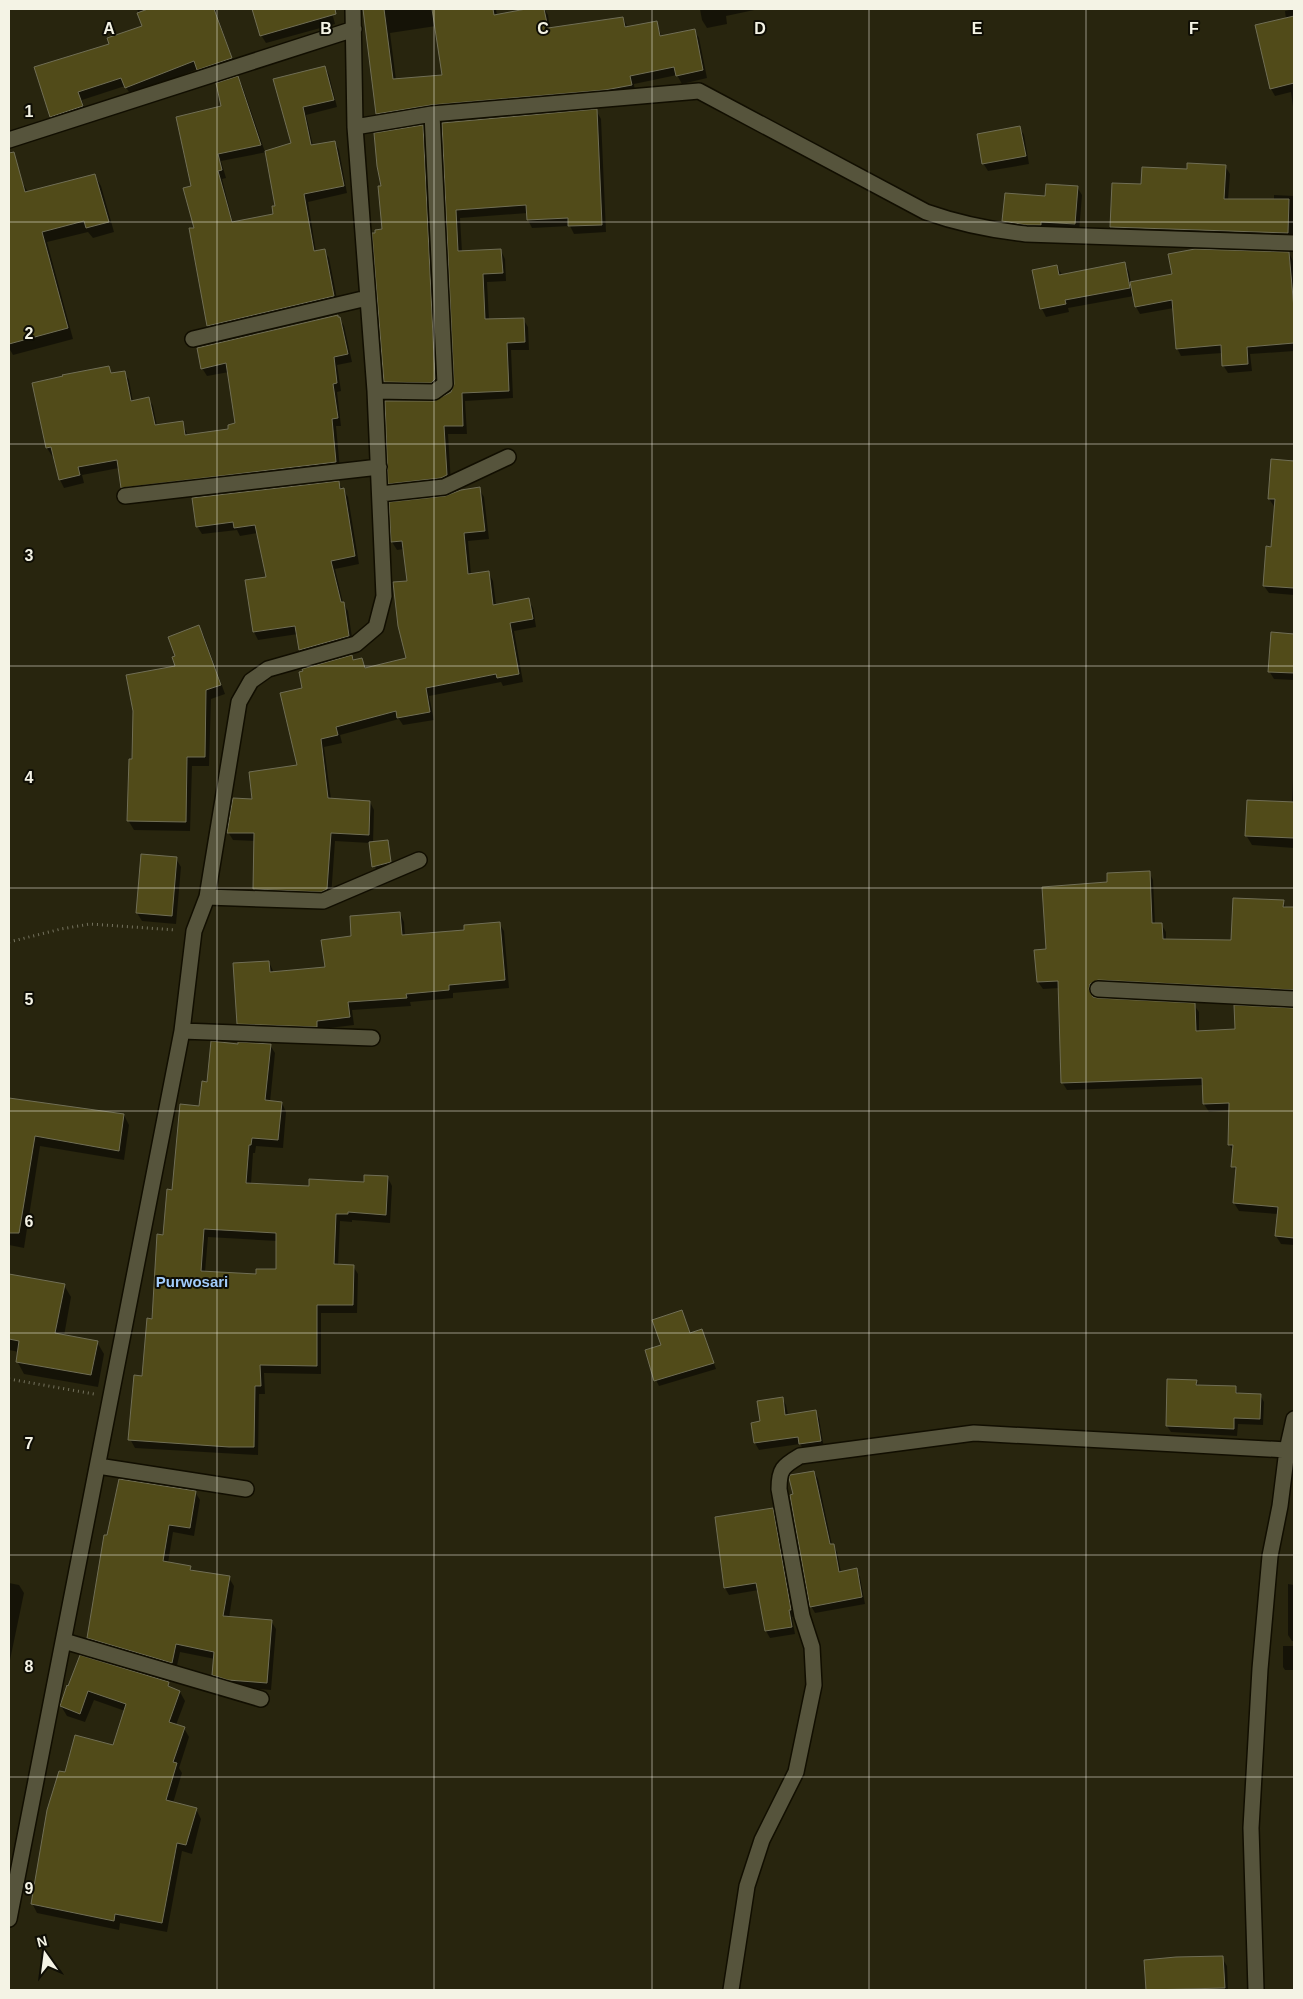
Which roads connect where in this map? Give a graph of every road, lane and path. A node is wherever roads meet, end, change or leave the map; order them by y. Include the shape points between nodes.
1 (352, 9) edge
2 (354, 29) junction
3 (432, 114) junction
4 (355, 126) junction
5 (9, 140) edge
6 (1294, 243) edge
7 (367, 298) junction
8 (192, 339) dead end
9 (375, 392) junction
10 (508, 457) dead end
11 (379, 467) junction
12 (380, 494) junction
13 (125, 496) dead end
14 (420, 860) dead end
15 (207, 897) junction
16 (194, 931) junction
17 (9, 942) edge
18 (1098, 989) dead end
19 (1294, 999) edge
20 (182, 1031) junction
21 (372, 1038) dead end
22 (9, 1379) edge
23 (109, 1397) junction
24 (1294, 1419) edge
25 (1286, 1450) junction
26 (98, 1466) junction
27 (246, 1489) dead end
28 (64, 1641) junction
29 (261, 1699) dead end
30 (9, 1919) edge
31 (731, 1990) edge
32 (1256, 1990) edge

1 - 2 street
2 - 4 street
2 - 5 street
3 - 4 street
3 - 6 street via 699,91 926,212 956,223 1026,234
3 - 9 street via 445,384 434,392
4 - 7 street
7 - 8 street
7 - 9 street
9 - 11 street
10 - 12 street via 444,487
11 - 12 street
11 - 13 street
12 - 15 street via 384,596 376,627 356,644 268,669 251,681 239,702
14 - 15 street via 323,901
15 - 16 street
16 - 17 path via 90,924
16 - 20 street
18 - 19 street
20 - 21 street
20 - 23 street
22 - 23 path
23 - 26 street
24 - 25 street
25 - 31 street via 974,1432 800,1456 787,1463 779,1474 779,1490 802,1616 812,1647 814,1684 796,1772 762,1840 747,1886
25 - 32 street via 1270,1556 1251,1828
26 - 27 street
26 - 28 street
28 - 29 street
28 - 30 street

